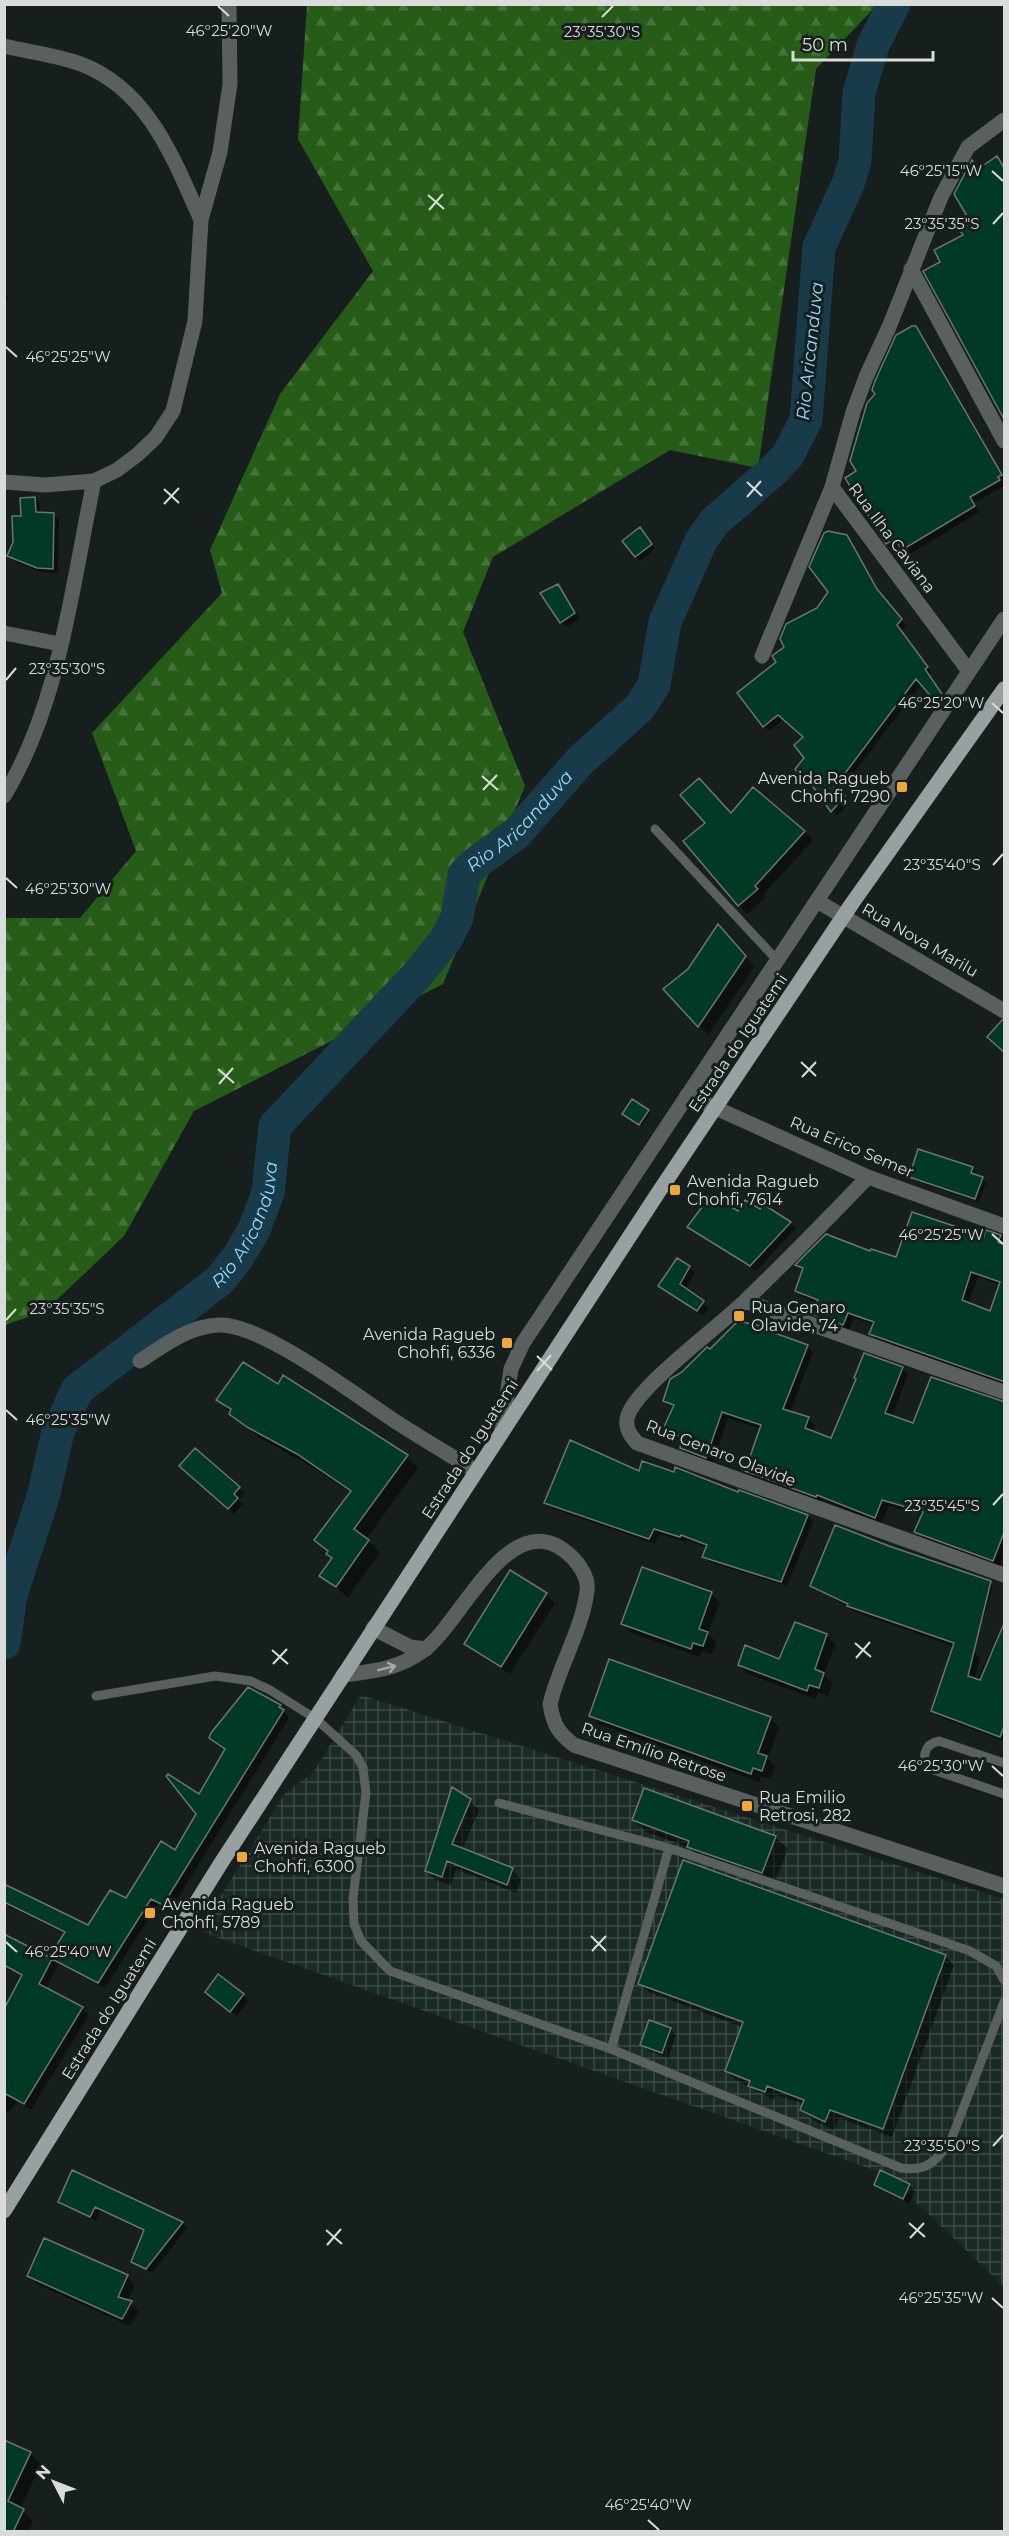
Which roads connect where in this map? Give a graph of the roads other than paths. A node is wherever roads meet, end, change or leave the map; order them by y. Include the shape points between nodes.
1 (229, 4) edge
2 (4, 46) edge
3 (1005, 120) edge
4 (201, 220) junction
5 (911, 269) junction
6 (1005, 441) edge
7 (4, 482) edge
8 (94, 482) junction
9 (832, 487) junction
10 (1005, 619) edge
11 (4, 633) edge
12 (60, 644) junction
13 (762, 656) dead end
14 (968, 670) junction
15 (1005, 689) edge
16 (4, 796) edge
17 (655, 829) dead end
18 (817, 901) junction
19 (843, 916) junction
20 (777, 960) junction
21 (1005, 1011) edge
22 (687, 1095) junction
23 (718, 1108) junction
24 (868, 1177) junction
25 (1005, 1226) edge
26 (745, 1301) junction
27 (140, 1360) dead end
28 (1005, 1392) edge
29 (501, 1434) junction
30 (476, 1471) junction
31 (1005, 1575) edge
32 (373, 1628) junction
33 (426, 1649) junction
34 (343, 1675) junction
35 (96, 1696) dead end
36 (316, 1719) junction
37 (1005, 1763) edge
38 (1005, 1794) edge
39 (499, 1803) dead end
40 (669, 1848) junction
41 (1005, 1886) edge
42 (1005, 1980) edge
43 (1005, 2002) edge
44 (611, 2049) junction
45 (4, 2211) edge

1 - 4 street via 230,84 220,152
2 - 4 street via 80,63 116,84 141,107 165,140
3 - 5 street via 964,153
4 - 8 street via 195,321 173,411 156,437 137,455
5 - 6 street
5 - 9 street via 853,412
7 - 8 street
8 - 12 street
9 - 13 street, Rua Ilha Caviana
9 - 14 street, Rua Ilha Caviana
10 - 14 street
11 - 12 street
12 - 16 street via 34,741
14 - 18 street
15 - 19 main road, Estrada do Iguatemi
17 - 20 lane
18 - 19 street, Rua Nova Marilu
18 - 20 street
19 - 21 street, Rua Nova Marilu
19 - 23 main road, Estrada do Iguatemi
20 - 22 street
22 - 23 street, Rua Erico Semer
22 - 29 street via 523,1343 509,1377
23 - 24 street, Rua Erico Semer
23 - 29 main road, Estrada do Iguatemi
24 - 25 street, Rua Erico Semer
24 - 26 street, Rua Genaro Olavide
26 - 28 street
26 - 31 street, Rua Genaro Olavide via 635,1403 626,1426 637,1443
27 - 30 street via 196,1329 236,1325 295,1356
29 - 30 main road, Estrada do Iguatemi
30 - 32 main road, Estrada do Iguatemi
32 - 33 street via 410,1647
32 - 34 main road, Estrada do Iguatemi
34 -> 33 street, Rua Emílio Retrose via 385,1670
33 - 41 street, Rua Emílio Retrose via 502,1557 528,1542 556,1547 581,1567 587,1590 550,1704 553,1723 562,1736 574,1745 676,1780
34 - 36 main road, Estrada do Iguatemi
35 - 36 lane via 215,1676 251,1681
36 - 44 lane via 356,1755 363,1768 366,1793 353,1898 354,1924 374,1957 390,1971
36 - 45 main road, Estrada do Iguatemi via 221,1863
37 - 38 lane via 939,1741 928,1746 924,1754 931,1769
39 - 40 lane
40 - 42 lane via 970,1951 996,1966
40 - 44 lane
43 - 44 lane via 951,2140 940,2156 916,2170 886,2163

